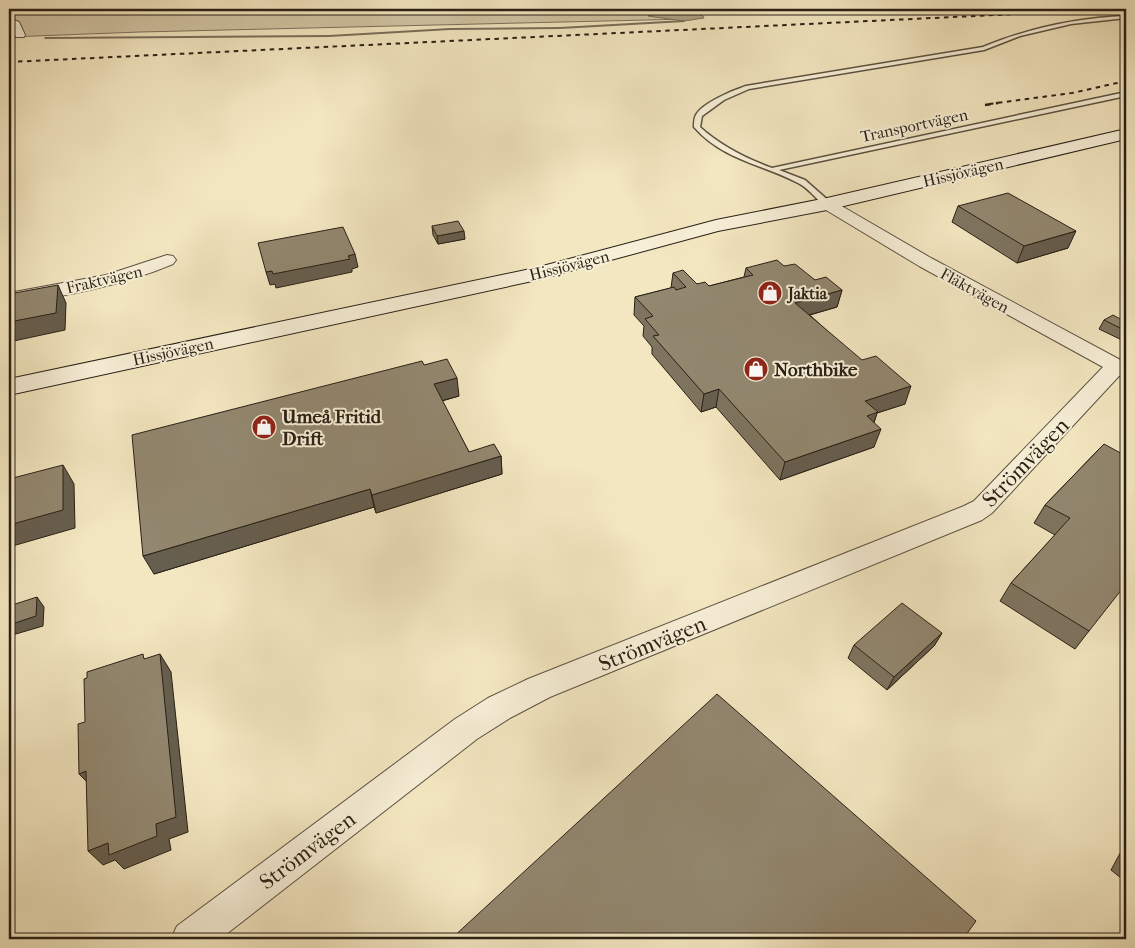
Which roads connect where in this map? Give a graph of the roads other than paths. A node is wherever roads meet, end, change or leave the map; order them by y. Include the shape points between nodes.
1 (1126, 17) edge
2 (9, 21) edge
3 (20, 35) dead end
4 (1126, 94) edge
5 (1126, 134) edge
6 (771, 170) junction
7 (827, 204) junction
8 (167, 260) dead end
9 (9, 299) edge
10 (1121, 369) edge
11 (9, 387) edge
12 (190, 939) edge

1 - 6 lane via 1062,24 1014,35 984,48 748,87 720,98 699,115 697,127 708,138 736,157
2 - 3 street via 15,24
4 - 6 lane, Transportvägen
5 - 7 main road, Hissjövägen
6 - 7 lane via 802,182
7 - 10 street, Fläktvägen via 925,262
7 - 11 main road, Hissjövägen via 716,226 537,274
8 - 9 street, Fraktvägen via 122,278
10 - 12 street, Strömvägen via 983,508 539,688 499,708 466,729

